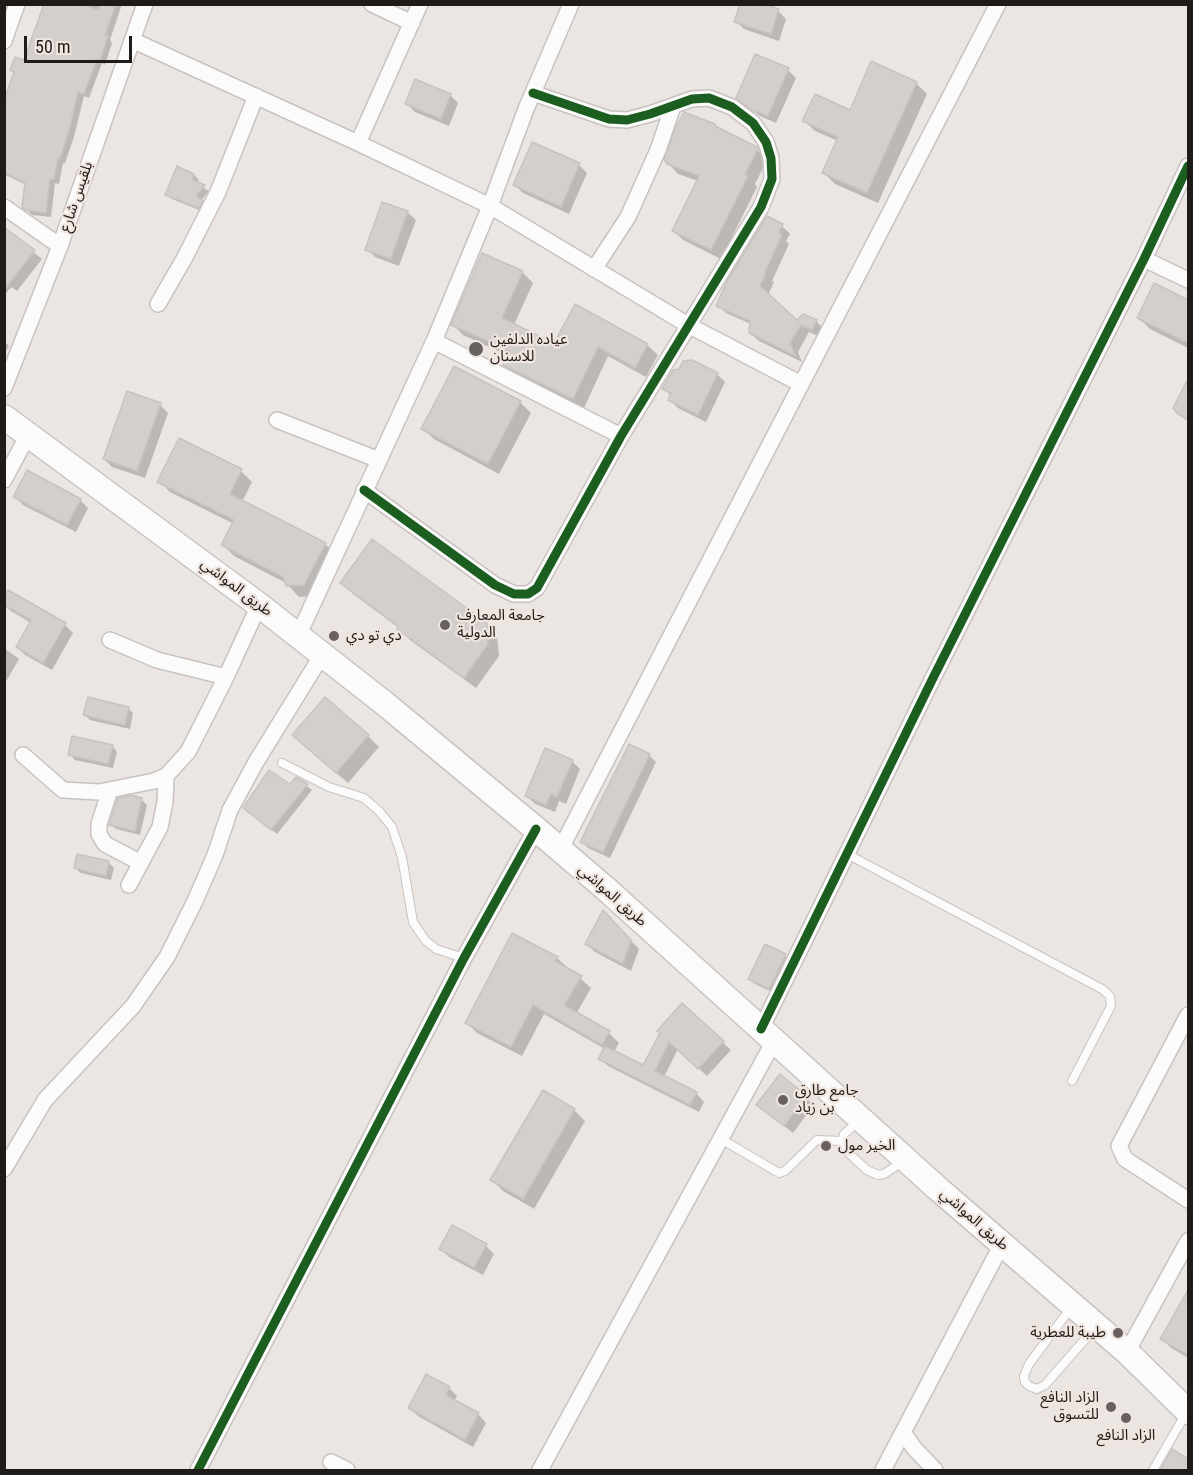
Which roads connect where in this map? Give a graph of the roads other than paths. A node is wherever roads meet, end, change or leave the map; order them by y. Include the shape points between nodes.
1 (17, 4) edge
2 (144, 4) edge
3 (372, 4) edge
4 (420, 4) edge
5 (571, 4) edge
6 (998, 4) edge
7 (412, 23) junction
8 (132, 40) junction
9 (4, 41) edge
10 (533, 93) junction
11 (256, 96) junction
12 (673, 106) junction
13 (358, 143) junction
14 (1188, 166) edge
15 (490, 206) junction
16 (4, 207) edge
17 (60, 246) junction
18 (1144, 259) junction
19 (594, 268) junction
20 (1188, 280) edge
21 (158, 304) dead end
22 (688, 325) junction
23 (434, 341) junction
24 (801, 384) junction
25 (4, 388) edge
26 (4, 417) edge
27 (277, 420) dead end
28 (28, 435) junction
29 (621, 436) junction
30 (378, 460) junction
31 (4, 480) edge
32 (364, 490) junction
33 (259, 605) junction
34 (298, 636) junction
35 (110, 640) dead end
36 (322, 655) junction
37 (226, 676) junction
38 (23, 755) dead end
39 (282, 763) dead end
40 (165, 777) junction
41 (110, 790) junction
42 (536, 829) junction
43 (560, 850) junction
44 (847, 854) junction
45 (141, 863) junction
46 (129, 885) dead end
47 (464, 958) junction
48 (1188, 1016) edge
49 (768, 1035) junction
50 (1072, 1081) dead end
51 (861, 1119) junction
52 (721, 1139) junction
53 (842, 1141) junction
54 (906, 1160) junction
55 (4, 1169) edge
56 (1188, 1200) edge
57 (1188, 1241) edge
58 (1002, 1244) junction
59 (1073, 1305) junction
60 (1096, 1326) junction
61 (1127, 1352) junction
62 (1188, 1411) edge
63 (903, 1432) junction
64 (331, 1462) dead end
65 (198, 1470) edge
66 (347, 1470) edge
67 (540, 1470) edge
68 (884, 1470) edge
69 (935, 1470) edge
70 (1153, 1470) edge

1 - 9 street
2 - 8 street, بلقيس شارع
3 - 7 street
4 - 7 street
5 - 10 street
6 - 24 street
7 - 13 street
8 - 11 street
8 - 17 street, بلقيس شارع
10 - 12 street via 609,119 627,120
10 - 15 street
11 - 13 street
11 - 21 street via 218,192
12 - 19 street via 628,217
12 - 22 street via 710,98 732,106 753,123 771,158 772,179 761,207
13 - 15 street
14 - 18 street
15 - 19 street
15 - 23 street
16 - 17 street
17 - 25 street, بلقيس شارع
18 - 20 street
18 - 44 street
19 - 22 street
22 - 24 street
22 - 29 street
23 - 29 street
23 - 30 street
24 - 43 street
26 - 28 main road, طريق المواشي
27 - 30 street
28 - 31 street
28 - 33 main road, طريق المواشي
29 - 32 street via 537,588 528,594 514,594 495,585
30 - 32 street
32 - 34 street
33 - 34 main road, طريق المواشي
33 - 37 street
34 - 36 main road, طريق المواشي
35 - 37 street via 157,660
36 - 42 main road, طريق المواشي
36 - 55 street via 230,810 215,855 167,957 133,1006 45,1100
37 - 40 street via 188,752
38 - 41 street via 63,790
39 - 47 lane via 329,787 364,798 379,811 392,827 402,857 413,922 436,949
40 - 41 street
40 - 45 street via 160,827
41 - 45 street via 99,834 105,844
42 - 43 main road, طريق المواشي
42 - 47 street
43 - 49 main road, طريق المواشي
44 - 49 street
44 - 50 lane via 1110,996 1111,1006
45 - 46 street
47 - 65 street
48 - 56 street via 1119,1146 1125,1159
49 - 51 main road, طريق المواشي
49 - 52 street
51 - 53 lane via 844,1134
51 - 54 main road, طريق المواشي
52 - 53 lane via 779,1173 817,1140
52 - 67 street
53 - 54 lane via 855,1159 878,1175
54 - 58 main road, طريق المواشي
57 - 61 street
58 - 59 main road, طريق المواشي
58 - 63 street
59 - 60 main road, طريق المواشي
59 - 60 lane via 1029,1364 1024,1376 1029,1386 1037,1389 1046,1385
60 - 61 main road, طريق المواشي
61 - 62 main road, طريق المواشي
62 - 70 lane
63 - 68 street
63 - 69 street
64 - 66 street

